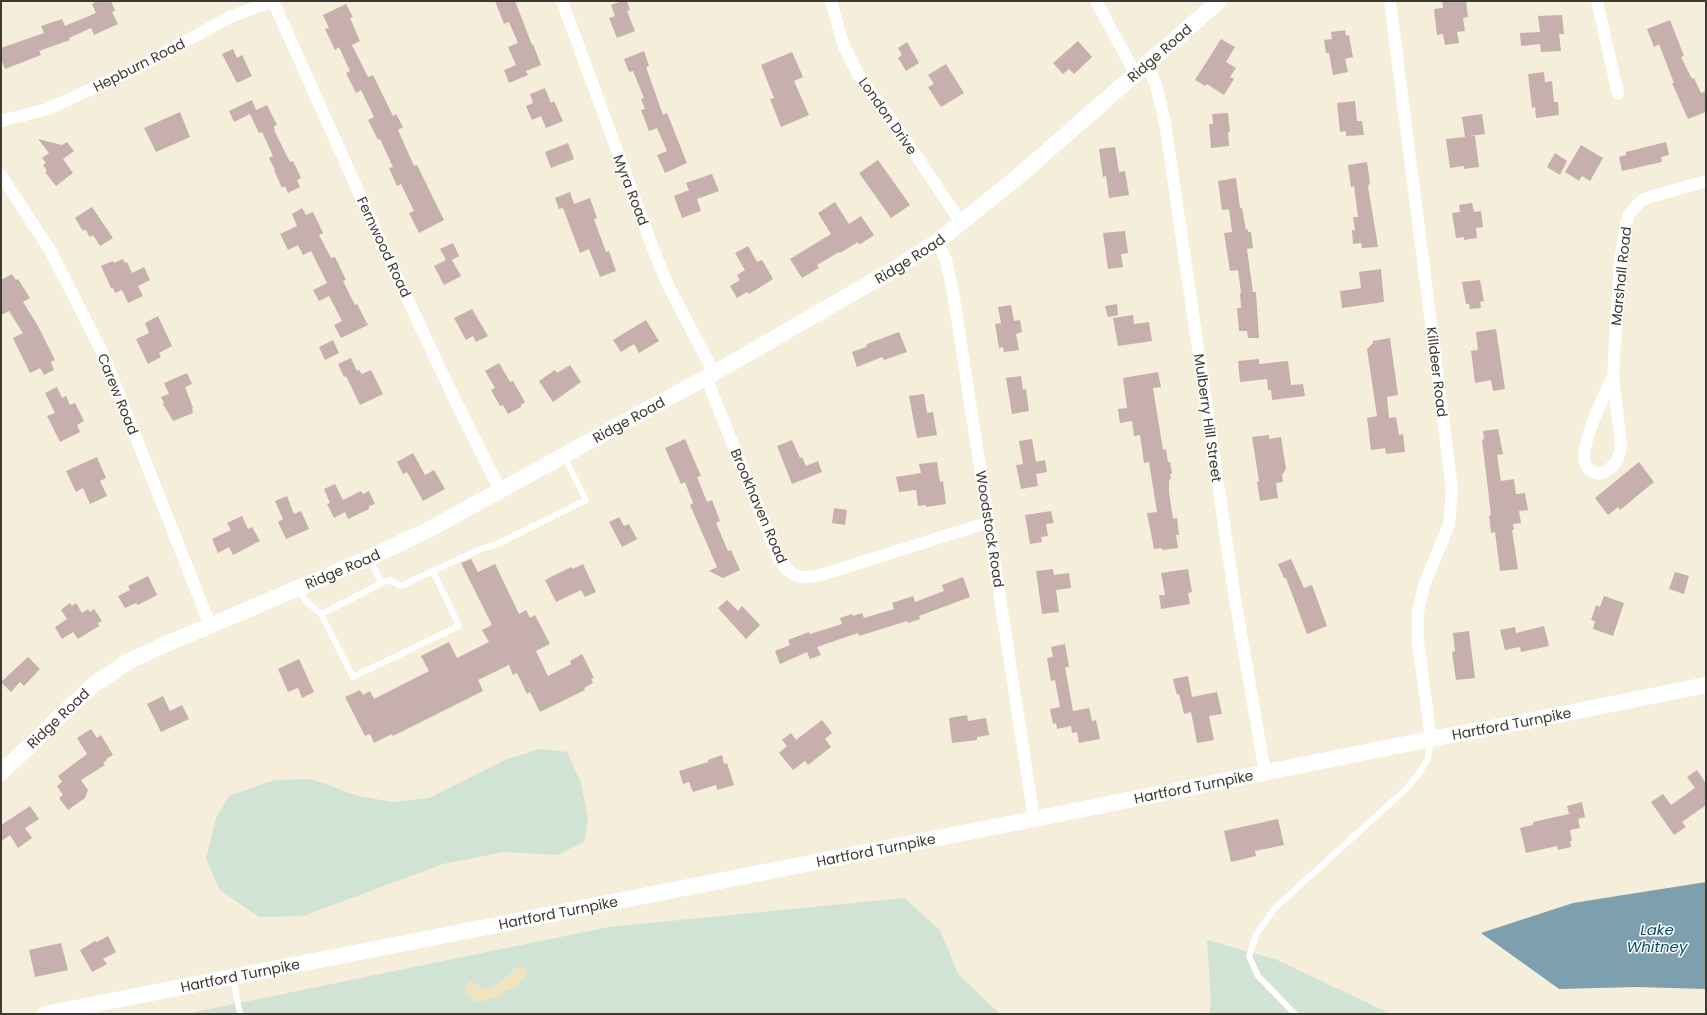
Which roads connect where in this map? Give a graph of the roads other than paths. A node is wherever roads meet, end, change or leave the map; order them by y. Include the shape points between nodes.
1 (273, 1) edge
2 (562, 1) edge
3 (831, 1) edge
4 (1096, 1) edge
5 (1219, 1) edge
6 (1390, 1) edge
7 (1597, 1) edge
8 (1142, 69) junction
9 (1618, 94) dead end
10 (1, 122) edge
11 (1, 175) edge
12 (1706, 181) edge
13 (961, 223) junction
14 (937, 242) junction
15 (710, 375) junction
16 (1613, 376) junction
17 (564, 456) junction
18 (500, 490) junction
19 (989, 522) junction
20 (369, 558) junction
21 (433, 570) junction
22 (382, 584) junction
23 (298, 588) junction
24 (321, 614) junction
25 (210, 625) junction
26 (1706, 684) edge
27 (1431, 739) junction
28 (1, 773) edge
29 (1265, 773) junction
30 (1034, 819) junction
31 (233, 976) junction
32 (45, 1014) edge
33 (240, 1014) edge
34 (1296, 1014) edge

1 - 10 street, Hepburn Road via 232,16 133,70 48,108
1 - 18 street, Fernwood Road via 390,262
2 - 15 street, Myra Road via 655,254
3 - 13 street, London Drive via 843,44 858,74
4 - 8 street, Mulberry Hill Street
5 - 8 main road, Ridge Road
6 - 27 street, Killdeer Road via 1452,490 1449,525 1424,585 1418,613 1418,642
7 - 9 street
8 - 13 main road, Ridge Road
8 - 29 street, Mulberry Hill Street via 1156,85 1165,123 1233,586
11 - 25 street, Carew Road via 50,250 103,354
12 - 16 street, Marshall Road via 1650,197 1641,201 1629,214 1620,261
13 - 14 main road, Ridge Road
14 - 15 main road, Ridge Road via 861,290
14 - 19 street, Woodstock Road via 946,260 954,292
15 - 17 main road, Ridge Road
15 - 19 street, Brookhaven Road via 779,560 797,577 821,575
16 - 16 street, Marshall Road via 1588,434 1584,455 1587,468 1599,474 1613,467 1620,454
17 - 18 main road, Ridge Road
17 - 21 lane via 586,500 495,545
18 - 20 main road, Ridge Road via 419,535
19 - 30 street, Woodstock Road
20 - 22 lane
20 - 23 main road, Ridge Road
21 - 22 lane via 401,586 390,580
21 - 24 lane via 459,626 353,677
22 - 24 lane
23 - 24 lane via 306,601
23 - 25 main road, Ridge Road
25 - 28 main road, Ridge Road via 129,661 94,684
26 - 27 main road, Hartford Turnpike
27 - 29 main road, Hartford Turnpike
27 - 34 lane via 1428,759 1405,790 1275,908 1256,935 1249,956 1258,976
29 - 30 main road, Hartford Turnpike
30 - 31 main road, Hartford Turnpike
31 - 32 main road, Hartford Turnpike
31 - 33 lane

